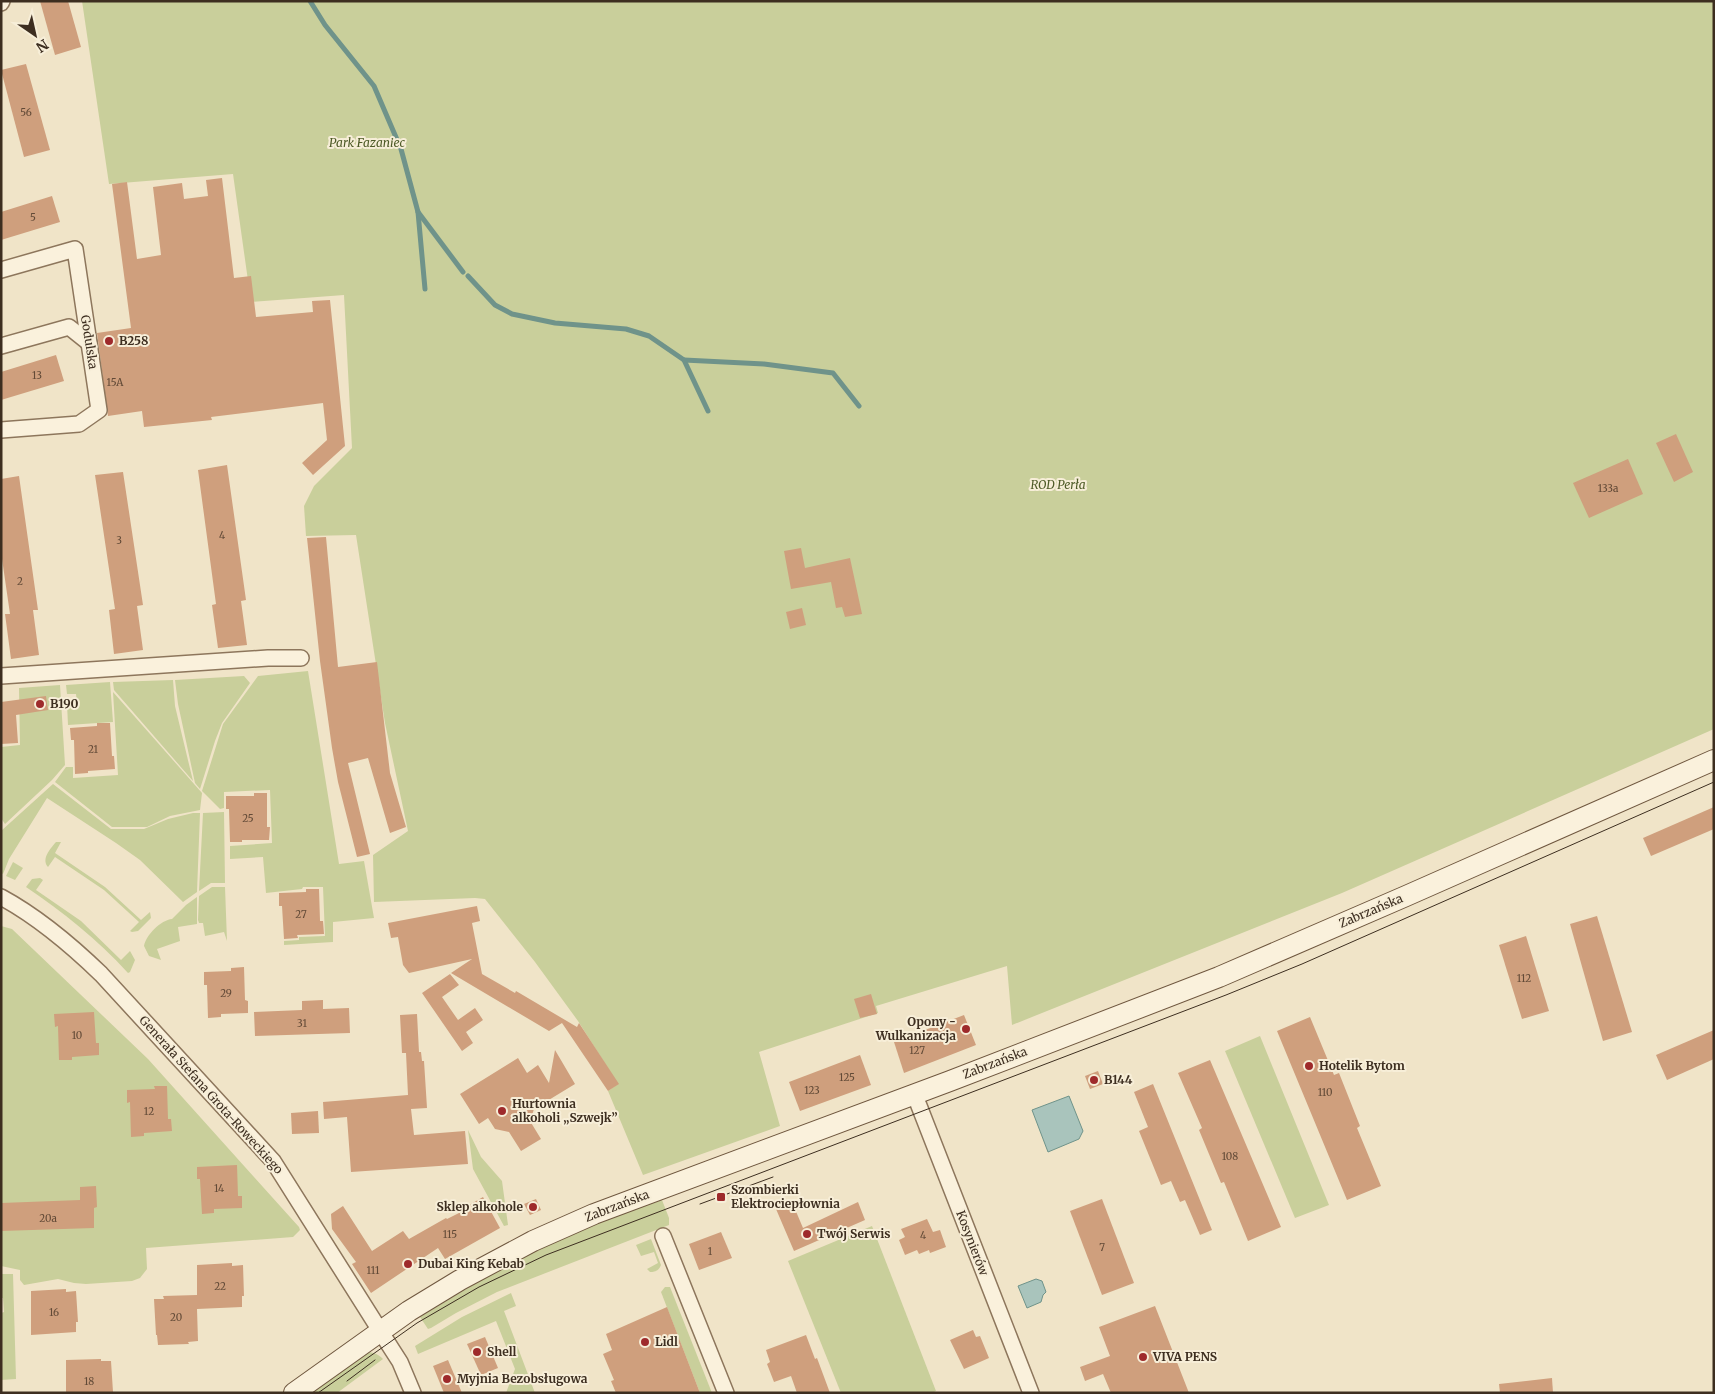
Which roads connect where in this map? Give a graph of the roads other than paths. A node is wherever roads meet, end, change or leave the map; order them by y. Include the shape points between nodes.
1 (1, 270) edge
2 (89, 343) junction
3 (1, 346) edge
4 (1, 430) edge
5 (300, 658) dead end
6 (1, 676) edge
7 (1714, 760) edge
8 (1, 896) edge
9 (914, 1093) junction
10 (663, 1236) dead end
11 (380, 1330) junction
12 (294, 1393) edge
13 (413, 1393) edge
14 (726, 1393) edge
15 (1031, 1393) edge

1 - 2 street, Godulska via 75,249
2 - 3 street via 68,327
2 - 4 street, Godulska via 99,410 79,424
5 - 6 street
7 - 9 street, Zabrzańska via 1219,977
8 - 11 street, Generała Stefana Grota-Roweckiego via 41,922 101,974 273,1161
9 - 11 street, Zabrzańska via 533,1240 460,1280
9 - 15 street, Kosynierów
10 - 14 street
11 - 12 street, Zabrzańska
11 - 13 street, Generała Stefana Grota-Roweckiego via 399,1360

